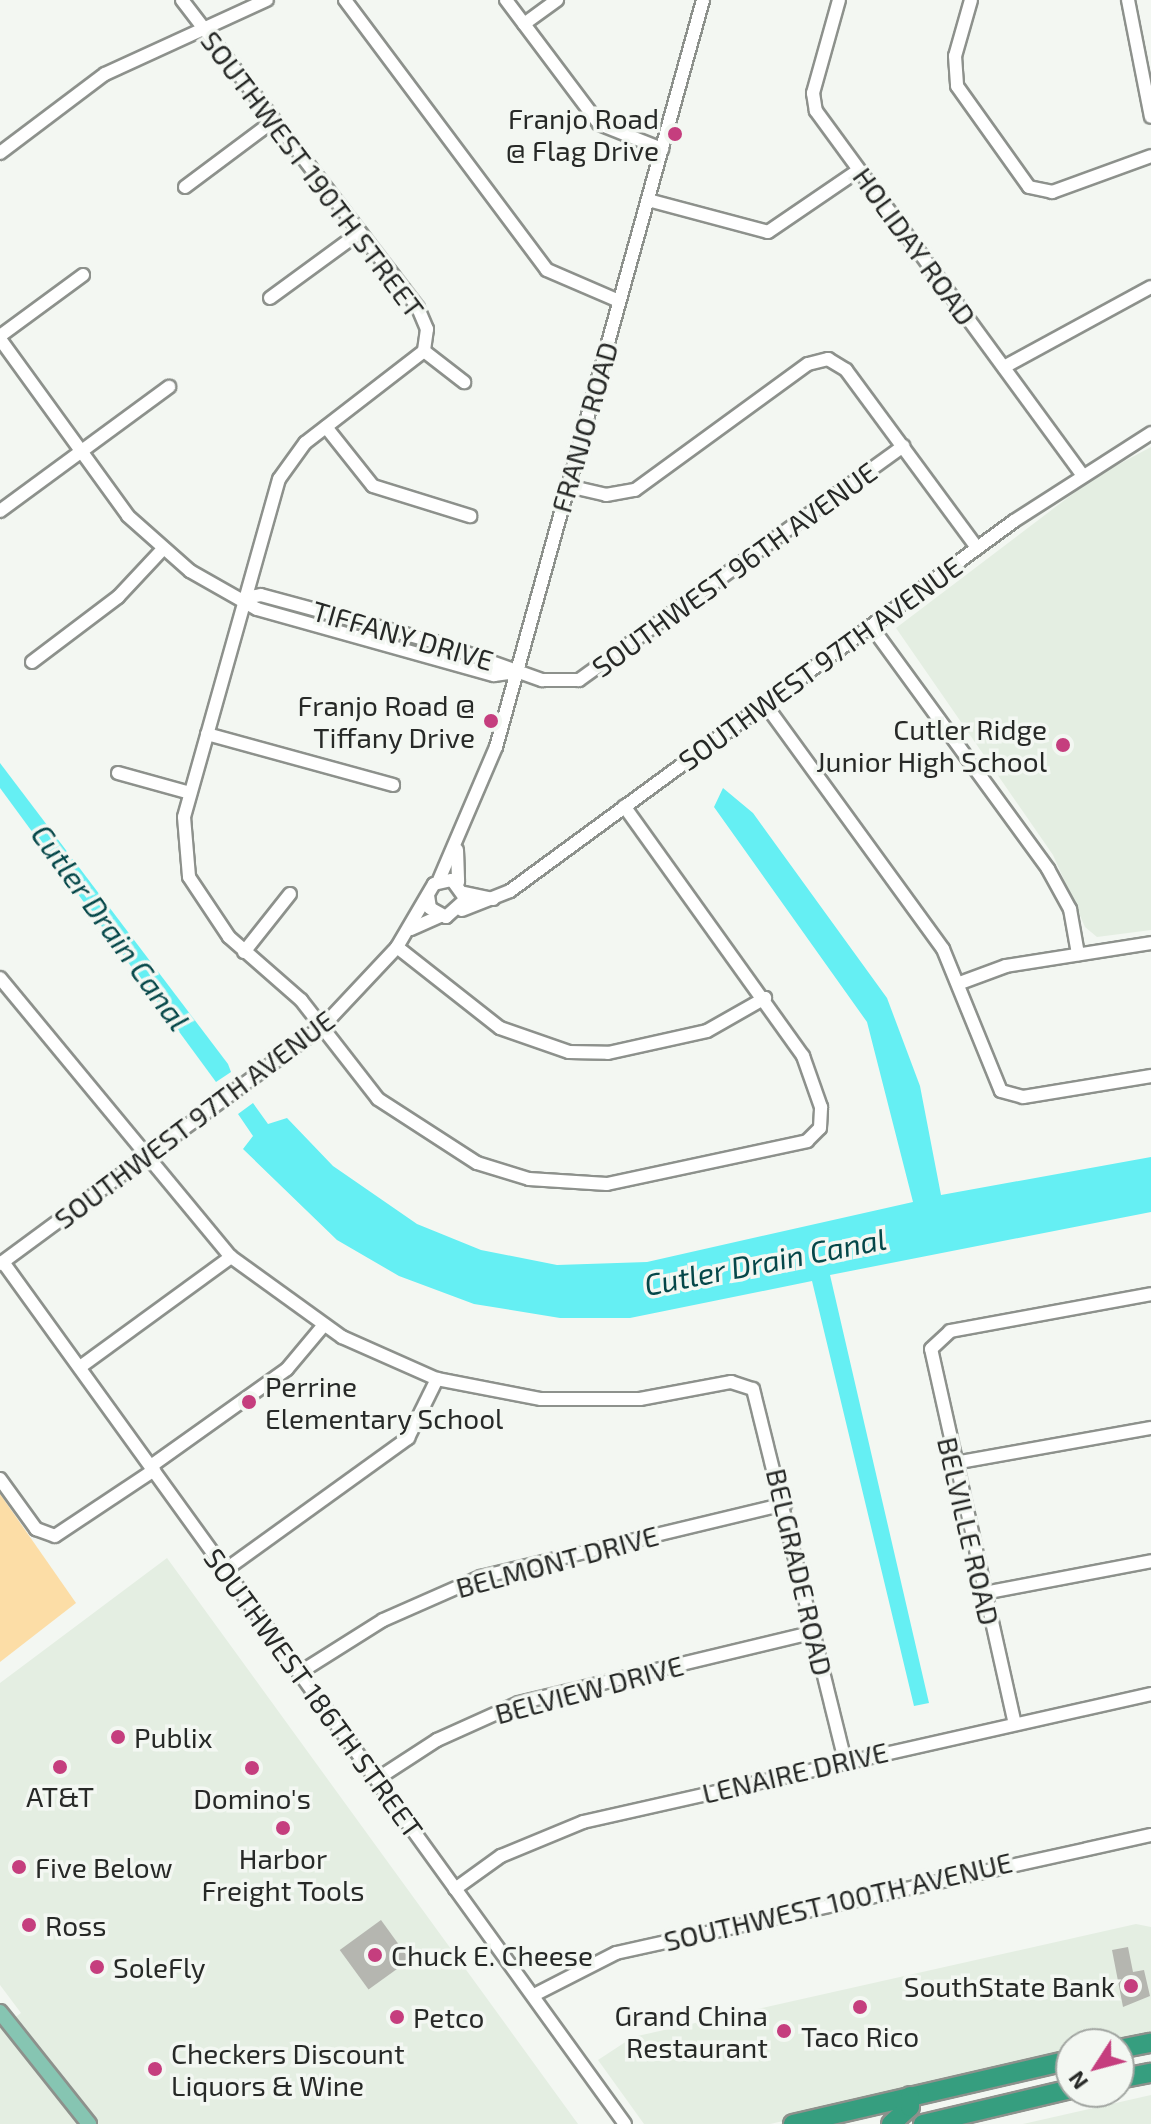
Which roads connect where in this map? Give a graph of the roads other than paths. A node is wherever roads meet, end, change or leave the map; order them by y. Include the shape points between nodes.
1 (182, 0) edge
2 (267, 0) edge
3 (345, 0) edge
4 (506, 0) edge
5 (557, 0) edge
6 (703, 0) edge
7 (839, 0) edge
8 (971, 0) edge
9 (1128, 0) edge
10 (524, 24) junction
11 (205, 32) junction
12 (1151, 117) edge
13 (272, 122) junction
14 (662, 149) junction
15 (0, 153) edge
16 (1151, 156) edge
17 (859, 170) junction
18 (185, 187) dead end
19 (648, 200) junction
20 (356, 235) junction
21 (83, 275) dead end
22 (1151, 287) edge
23 (270, 298) dead end
24 (619, 301) junction
25 (0, 337) edge
26 (424, 351) junction
27 (1004, 367) junction
28 (464, 382) dead end
29 (169, 387) dead end
30 (326, 427) junction
31 (1151, 433) edge
32 (903, 446) junction
33 (80, 451) junction
34 (1082, 474) junction
35 (568, 486) junction
36 (0, 511) edge
37 (470, 516) dead end
38 (977, 548) junction
39 (161, 551) junction
40 (244, 598) junction
41 (871, 626) junction
42 (32, 662) dead end
43 (516, 672) junction
44 (765, 704) junction
45 (207, 734) junction
46 (118, 773) dead end
47 (393, 785) dead end
48 (190, 793) junction
49 (624, 806) junction
50 (457, 850) junction
51 (439, 880) junction
52 (461, 888) junction
53 (290, 894) dead end
54 (428, 895) junction
55 (493, 899) junction
56 (462, 910) junction
57 (440, 916) junction
58 (411, 929) junction
59 (1151, 943) edge
60 (397, 947) junction
61 (244, 952) junction
62 (1078, 954) junction
63 (0, 978) edge
64 (960, 983) junction
65 (765, 998) junction
66 (322, 1027) junction
67 (1151, 1076) edge
68 (147, 1156) junction
69 (231, 1257) junction
70 (2, 1263) edge
71 (1151, 1294) edge
72 (323, 1326) junction
73 (80, 1367) junction
74 (437, 1379) junction
75 (1151, 1428) edge
76 (954, 1463) junction
77 (152, 1468) junction
78 (0, 1479) edge
79 (785, 1504) junction
80 (1151, 1561) edge
81 (225, 1570) junction
82 (984, 1593) junction
83 (814, 1632) junction
84 (299, 1673) junction
85 (1151, 1694) edge
86 (1014, 1720) junction
87 (845, 1760) junction
88 (377, 1779) junction
89 (1151, 1835) edge
90 (455, 1889) junction
91 (534, 1995) junction
92 (0, 2012) edge
93 (1055, 2064) edge
94 (945, 2088) junction
95 (1055, 2093) edge
96 (910, 2096) junction
97 (89, 2124) edge
98 (625, 2124) edge
99 (793, 2124) edge
100 (891, 2124) edge
101 (913, 2124) edge
102 (923, 2124) edge

1 - 11 street, SOUTHWEST 190TH STREET
2 - 11 street
3 - 24 street via 547,270
4 - 10 street
5 - 10 street
6 - 14 street, FRANJO ROAD
7 - 17 street, HOLIDAY ROAD via 813,102
8 - 16 street via 955,56 957,86 1029,187 1052,192
9 - 12 street
10 - 14 street via 599,124
11 - 13 street, SOUTHWEST 190TH STREET
11 - 15 street via 77,91
13 - 18 street
13 - 20 street, SOUTHWEST 190TH STREET
14 - 19 street, FRANJO ROAD
17 - 19 street via 771,231
17 - 27 street, HOLIDAY ROAD
19 - 24 street, FRANJO ROAD
20 - 23 street
20 - 26 street, SOUTHWEST 190TH STREET via 422,315
21 - 25 street
22 - 27 street
24 - 35 street, FRANJO ROAD
25 - 33 street, TIFFANY DRIVE
26 - 28 street, SOUTHWEST 190TH STREET
26 - 30 street
27 - 34 street, HOLIDAY ROAD
29 - 33 street
30 - 37 street via 373,486
30 - 40 street via 282,472
31 - 34 street, SOUTHWEST 97TH AVENUE
32 - 35 street via 846,370 825,358 635,490 606,495
32 - 38 street
32 - 43 street, SOUTHWEST 96TH AVENUE via 589,676 553,682
33 - 36 street
33 - 39 street, TIFFANY DRIVE
34 - 38 street, SOUTHWEST 97TH AVENUE
35 - 43 street, FRANJO ROAD
38 - 41 street, SOUTHWEST 97TH AVENUE
39 - 40 street, TIFFANY DRIVE
39 - 42 street via 118,597
40 - 43 street, TIFFANY DRIVE via 310,608 497,660
40 - 45 street
41 - 44 street, SOUTHWEST 97TH AVENUE
41 - 62 street via 1048,869 1070,909
43 - 50 street, FRANJO ROAD
44 - 49 street, SOUTHWEST 97TH AVENUE
44 - 64 street via 933,935
45 - 47 street
45 - 48 street
46 - 48 street
48 - 61 street via 181,834 185,866
49 - 55 street, SOUTHWEST 97TH AVENUE
49 - 65 street
50 - 51 street, FRANJO ROAD
50 - 52 street, FRANJO ROAD
51 - 52 street
51 - 54 street, FRANJO ROAD
52 - 55 street
52 - 56 street, FRANJO ROAD
53 - 61 street
54 - 57 street
54 - 58 street, SOUTHWEST 97TH AVENUE
55 - 56 street, SOUTHWEST 97TH AVENUE
56 - 57 street, SOUTHWEST 97TH AVENUE
57 - 58 street, SOUTHWEST 97TH AVENUE
58 - 60 street, SOUTHWEST 97TH AVENUE
59 - 62 street
60 - 65 street via 500,1028 569,1052 608,1053 707,1031
60 - 66 street, SOUTHWEST 97TH AVENUE
61 - 66 street
62 - 64 street
63 - 68 street
64 - 67 street via 1003,1093 1023,1097
65 - 66 street via 816,1087 821,1116 814,1136 634,1182 515,1176 456,1153 397,1115
66 - 68 street, SOUTHWEST 97TH AVENUE
68 - 69 street
68 - 70 street, SOUTHWEST 97TH AVENUE
69 - 72 street
69 - 73 street
70 - 73 street, SOUTHWEST 186TH STREET
71 - 76 street, BELVILLE ROAD via 950,1331 933,1342 931,1369
72 - 74 street
72 - 77 street via 287,1369
73 - 77 street, SOUTHWEST 186TH STREET
74 - 79 street, BELGRADE ROAD via 586,1401 731,1382 749,1386 760,1402
74 - 81 street via 408,1438
75 - 76 street
76 - 82 street, BELVILLE ROAD
77 - 78 street via 68,1532 44,1534
77 - 81 street, SOUTHWEST 186TH STREET
79 - 83 street, BELGRADE ROAD
79 - 84 street, BELMONT DRIVE via 481,1577 383,1620
80 - 82 street
81 - 84 street, SOUTHWEST 186TH STREET
82 - 86 street, BELVILLE ROAD
83 - 87 street, BELGRADE ROAD
83 - 88 street, BELVIEW DRIVE via 519,1703 437,1740
84 - 88 street, SOUTHWEST 186TH STREET
85 - 86 street, LENAIRE DRIVE
86 - 87 street, LENAIRE DRIVE
87 - 90 street, LENAIRE DRIVE via 566,1827 501,1856
88 - 90 street, SOUTHWEST 186TH STREET
89 - 91 street, SOUTHWEST 100TH AVENUE via 616,1953
90 - 91 street, SOUTHWEST 186TH STREET
91 - 98 street, SOUTHWEST 186TH STREET
92 - 97 main road
93 - 94 highway
94 - 96 highway
94 - 101 highway
95 - 102 highway
96 - 99 highway
96 - 100 highway via 910,2107

